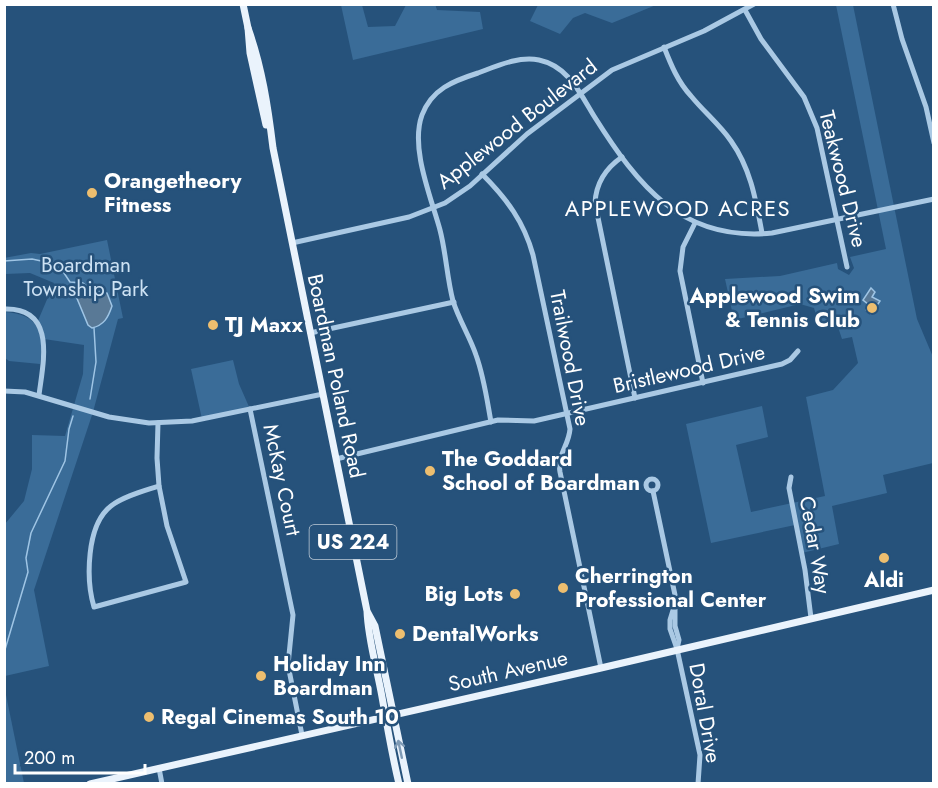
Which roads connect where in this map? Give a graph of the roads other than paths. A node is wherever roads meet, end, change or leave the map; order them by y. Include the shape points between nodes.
1 (243, 4) edge
2 (754, 4) edge
3 (893, 4) edge
4 (745, 10) junction
5 (664, 47) junction
6 (580, 93) junction
7 (933, 143) edge
8 (622, 157) junction
9 (482, 174) junction
10 (933, 199) edge
11 (434, 208) junction
12 (837, 219) junction
13 (695, 223) junction
14 (762, 233) junction
15 (292, 243) junction
16 (847, 267) dead end
17 (454, 302) junction
18 (4, 309) edge
19 (310, 333) junction
20 (798, 351) dead end
21 (703, 382) junction
22 (4, 391) edge
23 (323, 394) junction
24 (39, 395) junction
25 (635, 398) junction
26 (250, 409) junction
27 (567, 414) junction
28 (491, 422) junction
29 (158, 423) junction
30 (336, 459) junction
31 (791, 477) dead end
32 (159, 486) junction
33 (653, 491) dead end
34 (933, 590) edge
35 (367, 611) junction
36 (811, 618) junction
37 (677, 649) junction
38 (601, 668) junction
39 (393, 714) junction
40 (384, 716) junction
41 (302, 735) junction
42 (159, 768) junction
43 (90, 783) edge
44 (162, 783) edge
45 (399, 783) edge
46 (408, 783) edge
47 (698, 783) edge

1 - 15 main road, Boardman Poland Road / US 224 via 260,69
2 - 4 street, Applewood Boulevard
3 - 7 street via 924,100
4 - 5 street, Applewood Boulevard
4 - 12 street, Teakwood Drive via 808,106 820,138
5 - 6 street, Applewood Boulevard via 612,70
5 - 14 street via 684,87 740,155 751,180
6 - 8 street
6 - 9 street, Applewood Boulevard
6 - 11 street via 560,69 527,59 459,79 439,90 423,114 418,138
8 - 13 street via 659,200
8 - 25 street via 602,177 595,203
9 - 11 street, Applewood Boulevard via 459,195
9 - 27 street, Trailwood Drive via 511,205 529,240
10 - 12 street
11 - 15 street, Applewood Boulevard
11 - 17 street
12 - 14 street
12 - 16 street, Teakwood Drive
13 - 14 street via 728,233
13 - 21 street via 683,247 680,271
15 - 19 main road, Boardman Poland Road / US 224
17 - 19 street
17 - 28 street via 478,359
18 - 24 street via 26,313 42,330 45,347
19 - 23 main road, Boardman Poland Road / US 224
20 - 21 street, Bristlewood Drive via 785,363
21 - 25 street, Bristlewood Drive
22 - 24 street
23 - 26 street
23 - 30 main road, Boardman Poland Road / US 224
24 - 29 street via 110,417
25 - 27 street, Bristlewood Drive
26 - 29 street via 192,421
26 - 41 street, McKay Court via 293,615 288,665
27 - 28 street, Bristlewood Drive via 531,422
27 - 38 street, Trailwood Drive via 570,432 560,472
28 - 30 street, Bristlewood Drive
29 - 32 street
30 - 35 main road, Boardman Poland Road / US 224
31 - 36 street, Cedar Way via 789,488
32 - 32 street via 167,526 186,582 94,607 89,558 99,520 117,502
33 - 37 street, Doral Drive via 675,595
34 - 36 main road, South Avenue
35 - 39 main road, Boardman Poland Road / US 224 via 375,627
35 - 40 main road, Boardman Poland Road / US 224
36 - 37 main road, South Avenue
37 - 38 main road, South Avenue
37 - 47 street, Doral Drive via 700,755
38 - 39 main road, South Avenue
39 - 40 main road, South Avenue
46 -> 39 main road, Boardman Poland Road / US 224
40 - 41 main road, South Avenue
40 - 45 main road, Boardman Poland Road / US 224
41 - 42 main road, South Avenue
42 - 43 main road, South Avenue
42 - 44 street

